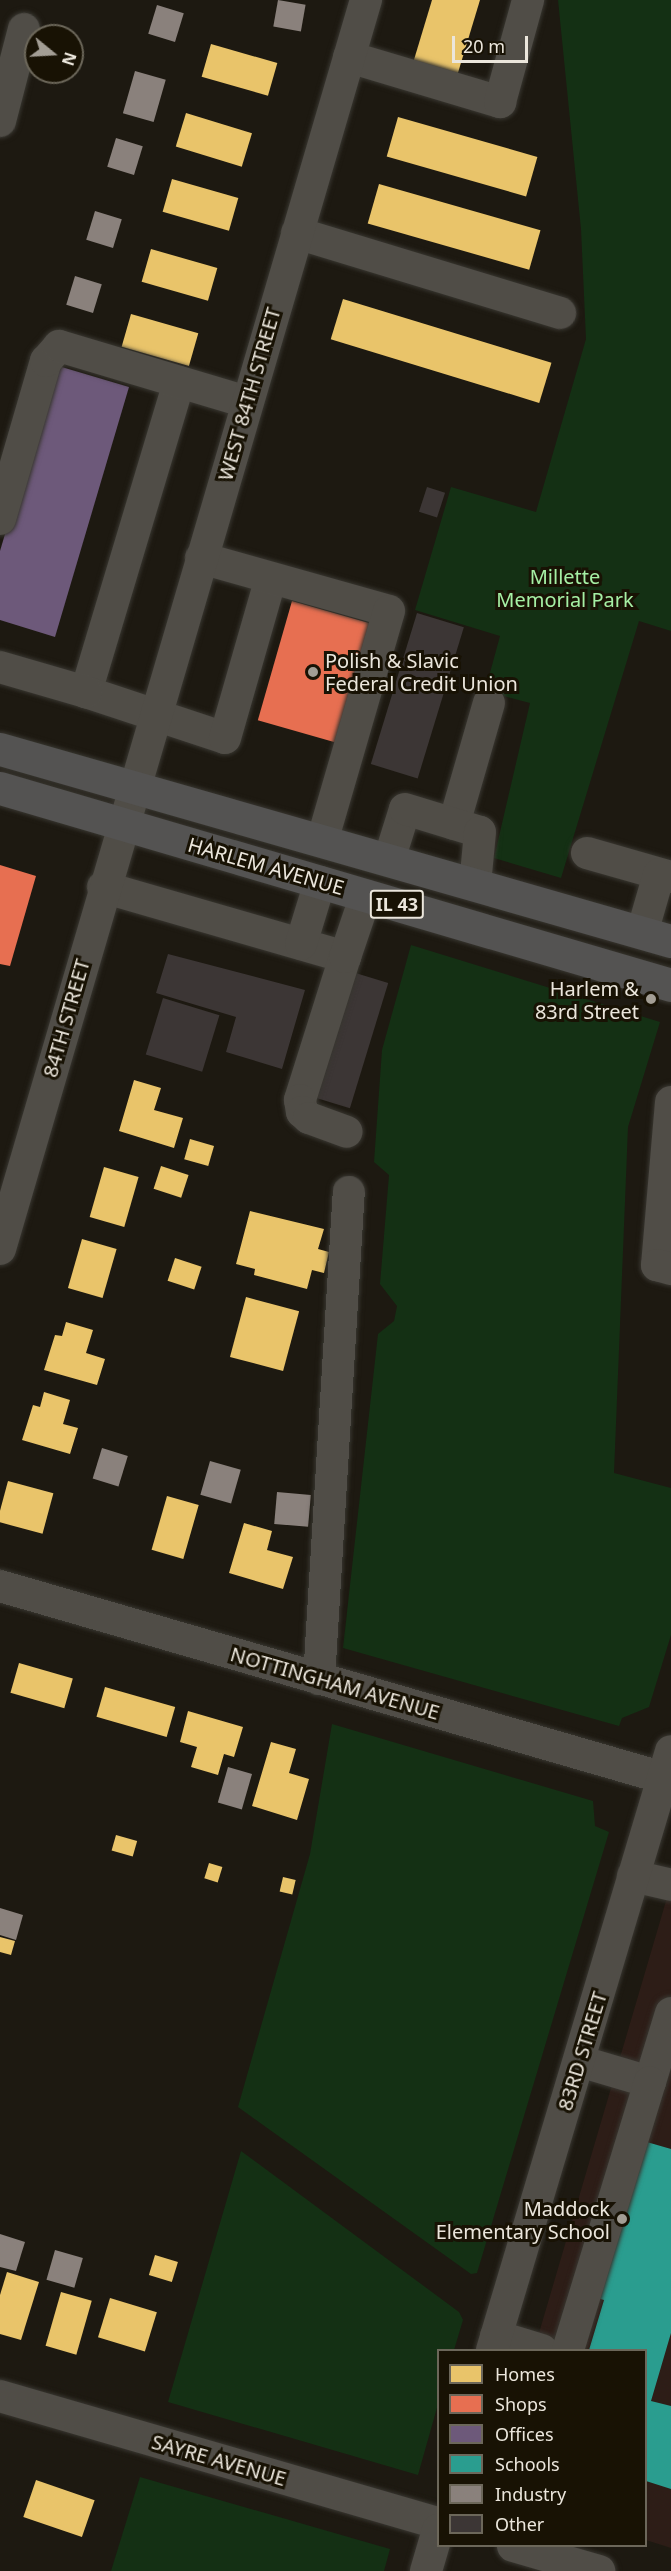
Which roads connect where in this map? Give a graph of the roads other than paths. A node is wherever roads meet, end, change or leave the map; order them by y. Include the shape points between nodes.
1 (366, 0) edge
2 (528, 0) edge
3 (24, 29) dead end
4 (349, 57) junction
5 (0, 121) edge
6 (297, 233) junction
7 (560, 313) dead end
8 (179, 382) junction
9 (247, 402) junction
10 (0, 519) edge
11 (201, 558) junction
12 (271, 578) junction
13 (0, 667) edge
14 (86, 692) junction
15 (489, 703) dead end
16 (155, 713) junction
17 (0, 749) edge
18 (0, 788) edge
19 (133, 788) junction
20 (122, 824) junction
21 (454, 824) junction
22 (322, 841) junction
23 (587, 853) dead end
24 (389, 860) junction
25 (665, 876) edge
26 (320, 882) junction
27 (475, 885) junction
28 (103, 887) junction
29 (366, 895) junction
30 (657, 937) edge
31 (301, 944) junction
32 (345, 957) junction
33 (671, 985) edge
34 (671, 1102) edge
35 (347, 1132) dead end
36 (349, 1192) dead end
37 (0, 1249) edge
38 (671, 1269) edge
39 (0, 1586) edge
40 (319, 1678) junction
41 (668, 1770) edge
42 (633, 1876) junction
43 (671, 1885) edge
44 (671, 2013) edge
45 (579, 2061) junction
46 (650, 2082) junction
47 (494, 2343) edge
48 (535, 2349) edge
49 (568, 2349) edge
50 (0, 2396) edge
51 (437, 2523) edge
52 (437, 2533) edge
53 (516, 2547) edge
54 (426, 2571) edge
55 (599, 2571) edge

1 - 4 street, WEST 84TH STREET
2 - 4 street via 500,102
3 - 5 street
4 - 6 street, WEST 84TH STREET
6 - 7 street
6 - 9 street, WEST 84TH STREET
8 - 9 street
8 - 10 street via 59,346 46,361
8 - 14 street
9 - 11 street, WEST 84TH STREET
11 - 12 street
11 - 16 street, WEST 84TH STREET
12 - 16 street via 225,738
12 - 22 street via 389,611
13 - 14 street
14 - 16 street
15 - 21 street
16 - 19 street, WEST 84TH STREET
17 - 19 main road, HARLEM AVENUE / IL 43
18 - 20 main road, HARLEM AVENUE / IL 43
19 - 20 street, 84TH STREET
19 - 22 main road, HARLEM AVENUE / IL 43
20 - 26 main road, HARLEM AVENUE / IL 43
20 - 28 street, 84TH STREET
21 - 24 street via 405,809
21 - 27 street via 480,832
22 - 24 main road, HARLEM AVENUE / IL 43
23 - 25 street
24 - 27 main road, HARLEM AVENUE / IL 43
25 - 30 street
26 - 29 main road, HARLEM AVENUE / IL 43
26 - 31 street
27 - 30 main road, HARLEM AVENUE / IL 43
28 - 31 street
28 - 37 street, 84TH STREET
29 - 32 street
29 - 33 main road, HARLEM AVENUE / IL 43
31 - 32 street
32 - 35 street via 300,1100 302,1112 309,1118
34 - 38 street via 657,1265
36 - 40 street
39 - 40 street, NOTTINGHAM AVENUE
40 - 41 street, NOTTINGHAM AVENUE
41 - 42 street, 83RD STREET
42 - 43 street
42 - 45 street, 83RD STREET
44 - 46 street
45 - 46 street
45 - 47 street, 83RD STREET
46 - 49 street
47 - 48 street
50 - 51 street, SAYRE AVENUE
52 - 54 street
53 - 55 street

